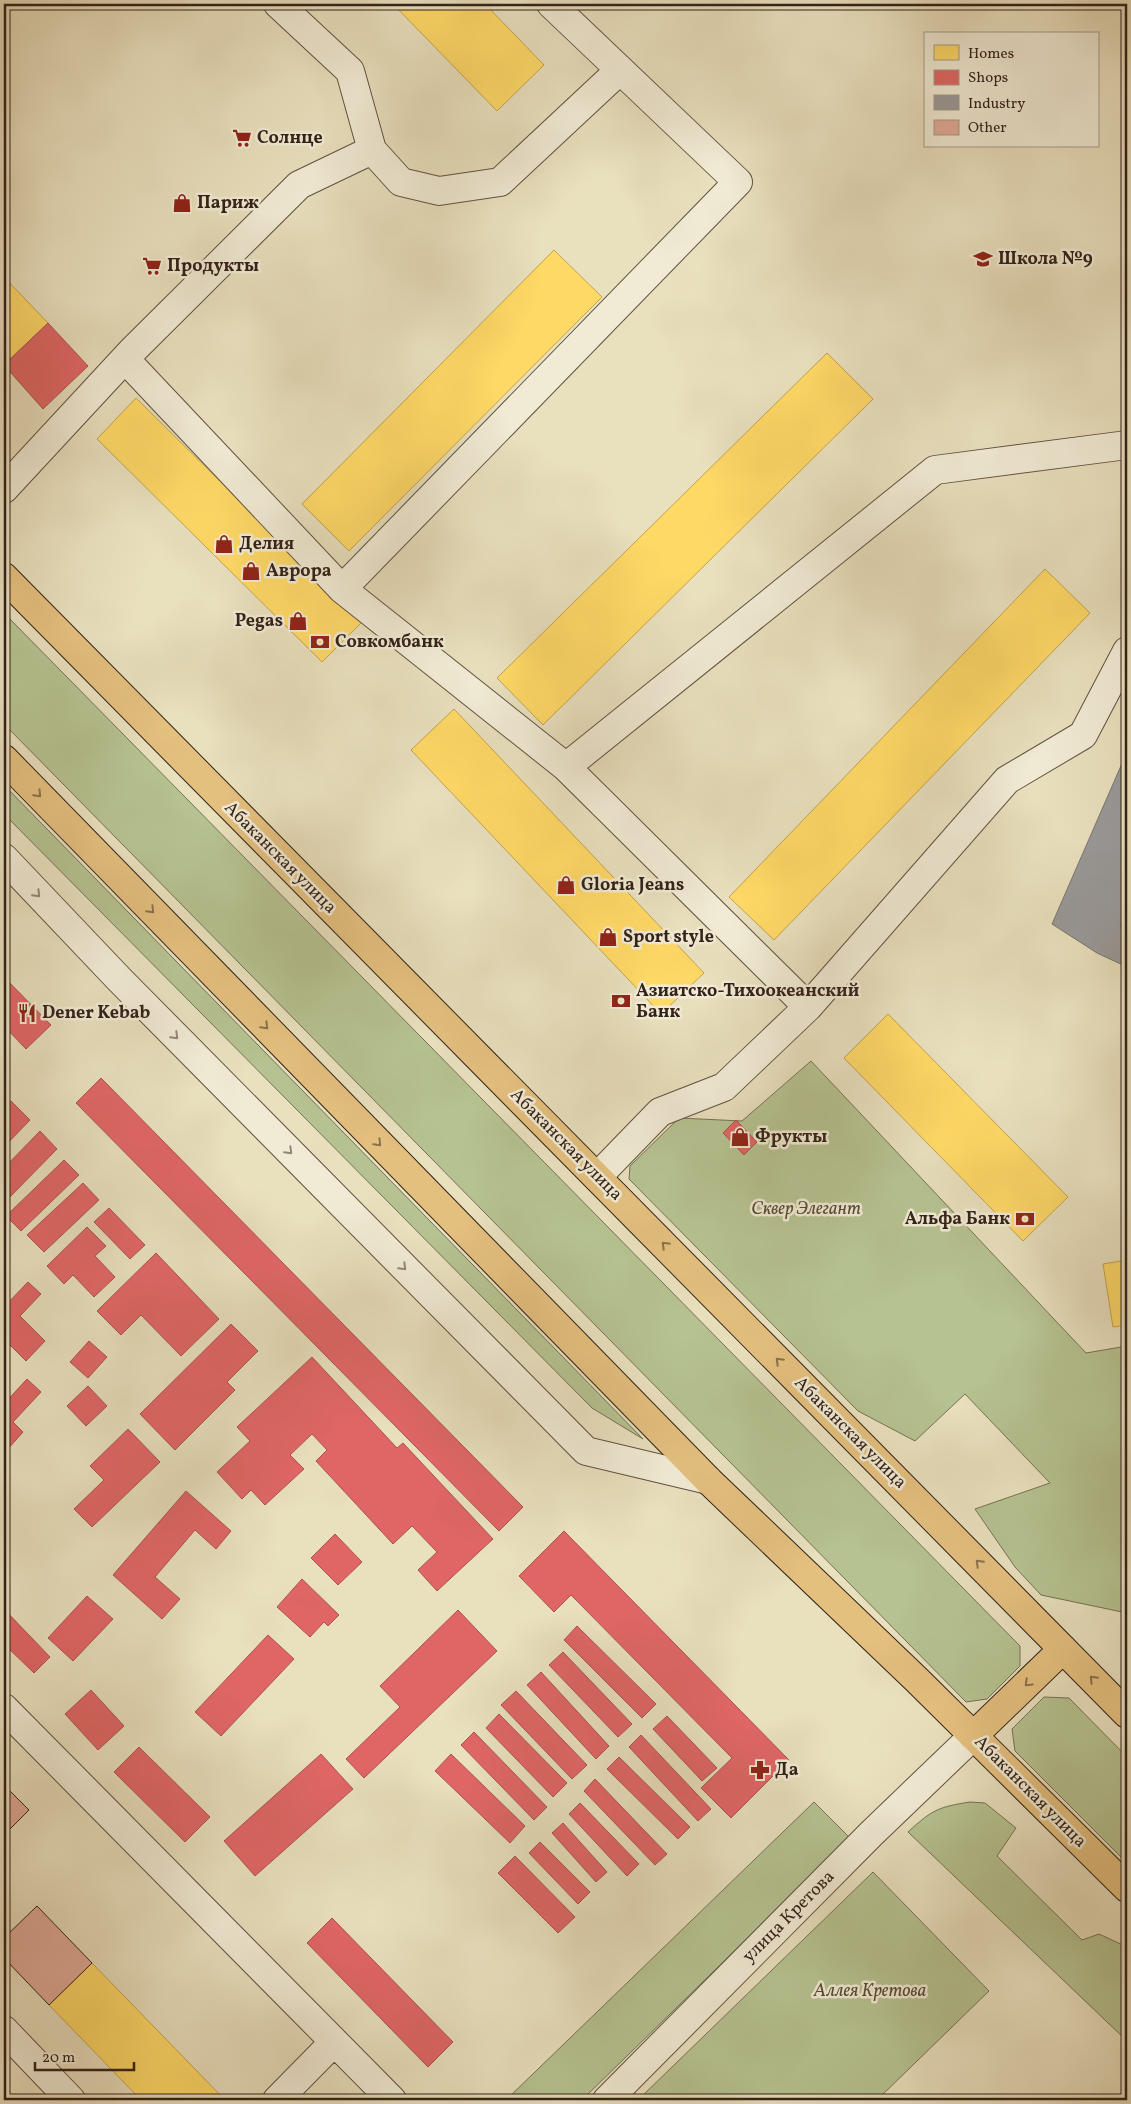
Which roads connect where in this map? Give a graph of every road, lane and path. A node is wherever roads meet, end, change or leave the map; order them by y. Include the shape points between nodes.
1 (278, 4) edge
2 (552, 4) edge
3 (620, 70) junction
4 (372, 150) junction
5 (125, 359) junction
6 (1127, 445) edge
7 (4, 489) edge
8 (4, 577) edge
9 (342, 589) junction
10 (1127, 651) edge
11 (4, 759) edge
12 (566, 767) junction
13 (4, 858) edge
14 (808, 1007) junction
15 (597, 1177) junction
16 (708, 1480) junction
17 (1064, 1649) junction
18 (4, 1708) edge
19 (1127, 1714) edge
20 (973, 1736) junction
21 (1127, 1888) edge
22 (4, 2030) edge
23 (334, 2042) junction
24 (72, 2100) edge
25 (277, 2100) edge
26 (392, 2100) edge
27 (607, 2100) edge

1 - 4 street via 350,71
2 - 3 street
3 - 4 street via 500,182 439,192 401,182
3 - 9 street via 738,182
4 - 5 street via 299,185
5 - 7 street
5 - 9 street
6 - 12 street via 935,470
8 - 15 main road, Абаканская улица
9 - 12 street
10 - 14 street via 1083,735 1007,780
11 -> 16 main road, Абаканская улица
12 - 14 street
13 -> 16 street via 119,979 586,1452
14 - 15 street via 724,1087 660,1112
17 -> 15 main road, Абаканская улица
16 - 20 main road, Абаканская улица
19 -> 17 main road, Абаканская улица
17 -> 20 main road
18 - 23 street
20 - 21 main road, Абаканская улица
20 - 27 street, улица Кретова via 870,1834
22 - 24 street
23 - 25 street
23 - 26 street

